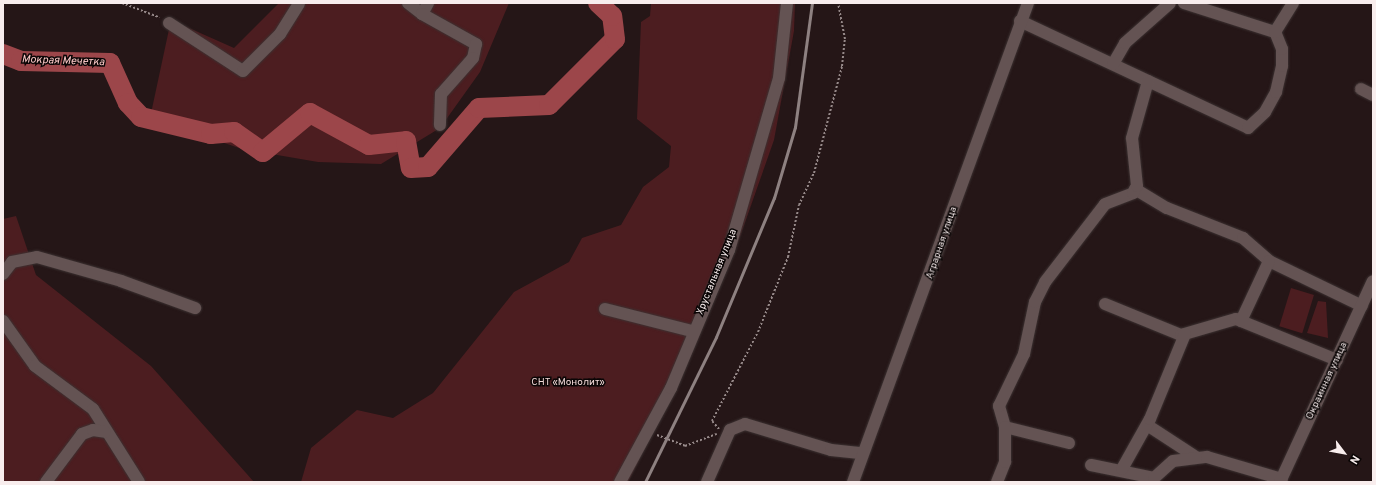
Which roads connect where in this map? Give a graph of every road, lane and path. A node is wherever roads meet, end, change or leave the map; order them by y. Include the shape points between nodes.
1 (122, 3) edge
2 (299, 3) edge
3 (408, 3) edge
4 (428, 3) edge
5 (787, 3) edge
6 (838, 3) edge
7 (1028, 3) edge
8 (1170, 3) edge
9 (1184, 3) edge
10 (1294, 3) edge
11 (422, 14) junction
12 (1020, 21) junction
13 (169, 23) joint
14 (1275, 32) junction
15 (1113, 64) junction
16 (1148, 81) junction
17 (1361, 89) dead end
18 (1373, 95) edge
19 (440, 124) dead end
20 (1135, 189) junction
21 (1269, 261) junction
22 (3, 274) edge
23 (1373, 281) edge
24 (1105, 304) dead end
25 (1362, 306) junction
26 (195, 308) dead end
27 (605, 309) dead end
28 (3, 321) edge
29 (1241, 321) junction
30 (692, 331) junction
31 (1185, 334) junction
32 (1337, 360) junction
33 (1147, 426) junction
34 (1005, 427) junction
35 (650, 431) junction
36 (105, 432) junction
37 (726, 437) junction
38 (1069, 443) dead end
39 (862, 453) junction
40 (1196, 457) junction
41 (1091, 465) dead end
42 (1122, 469) junction
43 (1156, 480) edge
44 (1281, 481) edge
45 (46, 482) edge
46 (139, 482) edge
47 (620, 482) edge
48 (707, 482) edge
49 (853, 482) edge
50 (997, 482) edge

1 - 13 path
2 - 13 street via 280,34 243,71
3 - 11 street
4 - 11 street
5 - 30 street, Хрустальная улица via 780,71 764,138 729,250
6 - 37 path via 845,39 842,66 814,174 799,205 788,257 758,332 712,421
7 - 12 street, Аграрная улица
8 - 15 street via 1125,43
9 - 14 street
10 - 14 street
11 - 19 street via 476,44 473,58 441,94
12 - 15 street
12 - 39 street, Аграрная улица via 924,294
14 - 16 street via 1282,49 1282,66 1276,92 1265,112 1248,128
15 - 16 street
16 - 20 street via 1132,138
17 - 18 street
20 - 21 street via 1167,208 1243,238
20 - 34 street via 1105,204 1045,282 1035,302 1024,354 1000,406
21 - 25 street
21 - 29 street
22 - 26 street via 12,262 37,257 121,281
23 - 25 street, Окраинная улица
24 - 31 street
25 - 32 street, Окраинная улица
27 - 30 street
28 - 36 street via 35,366 93,409
29 - 31 street via 1222,320
29 - 32 street
30 - 35 street, Хрустальная улица
31 - 33 street
32 - 44 street, Окраинная улица
33 - 40 street
33 - 42 street
34 - 38 street
34 - 50 street via 1005,462
35 - 37 path via 685,446 713,432
35 - 47 street, Хрустальная улица
36 - 45 street via 93,430 82,434
36 - 46 street
37 - 39 street via 730,430 745,424 831,450
37 - 48 street
39 - 49 street, Аграрная улица
40 - 43 street via 1173,461
40 - 44 street
41 - 42 street
42 - 43 street

